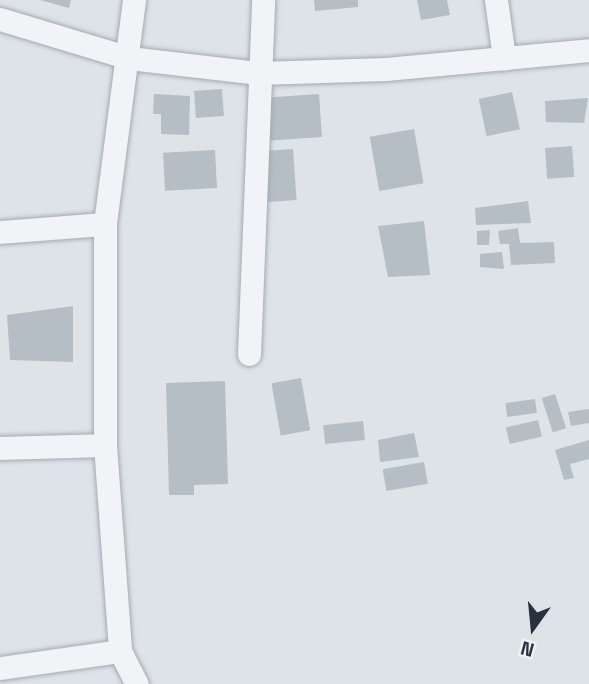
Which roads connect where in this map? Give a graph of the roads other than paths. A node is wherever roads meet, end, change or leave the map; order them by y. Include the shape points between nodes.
1 (134, 0) edge
2 (263, 0) edge
3 (496, 0) edge
4 (5, 23) edge
5 (589, 50) edge
6 (130, 58) junction
7 (504, 58) junction
8 (259, 73) junction
9 (106, 223) junction
10 (0, 232) edge
11 (249, 354) dead end
12 (105, 445) junction
13 (0, 448) edge
14 (120, 650) junction
15 (0, 668) edge
16 (137, 684) edge

1 - 6 street
2 - 8 street
3 - 7 street
4 - 6 street
5 - 7 street
6 - 8 street
6 - 9 street
7 - 8 street via 386,69
8 - 11 street
9 - 10 street
9 - 12 street
12 - 13 street
12 - 14 street
14 - 15 street
14 - 16 street

